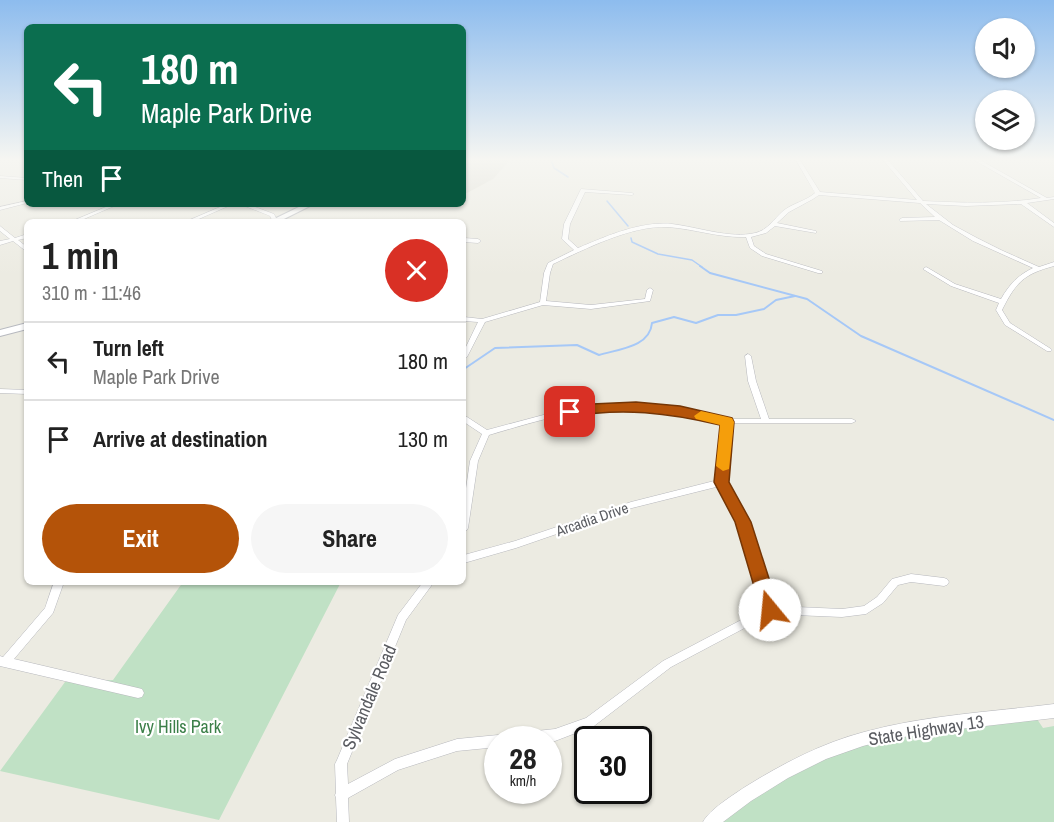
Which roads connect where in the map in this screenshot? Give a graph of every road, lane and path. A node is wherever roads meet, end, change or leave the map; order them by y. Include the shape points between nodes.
1 (578, 198) edge
2 (812, 198) edge
3 (890, 198) edge
4 (918, 198) edge
5 (1051, 198) edge
6 (1046, 199) joint
7 (920, 201) junction
8 (24, 203) edge
9 (1023, 203) junction
10 (110, 207) edge
11 (224, 207) edge
12 (251, 207) edge
13 (304, 207) edge
14 (0, 209) edge
15 (939, 218) junction
16 (80, 219) edge
17 (195, 219) edge
18 (273, 219) edge
19 (277, 219) edge
20 (902, 220) dead end
21 (773, 224) junction
22 (1054, 225) edge
23 (0, 228) edge
24 (814, 232) dead end
25 (748, 235) junction
26 (24, 237) edge
27 (15, 240) junction
28 (466, 240) edge
29 (478, 241) dead end
30 (0, 243) edge
31 (24, 248) edge
32 (577, 250) junction
33 (1054, 264) edge
34 (1037, 268) junction
35 (926, 269) dead end
36 (820, 272) dead end
37 (650, 290) dead end
38 (1003, 302) junction
39 (543, 303) junction
40 (466, 319) edge
41 (482, 321) junction
42 (24, 327) edge
43 (0, 333) edge
44 (1049, 350) dead end
45 (466, 353) edge
46 (748, 356) dead end
47 (0, 391) edge
48 (24, 392) edge
49 (466, 420) edge
50 (724, 421) junction
51 (766, 421) junction
52 (852, 421) dead end
53 (486, 433) junction
54 (722, 482) junction
55 (466, 515) edge
56 (466, 559) edge
57 (944, 582) dead end
58 (58, 585) edge
59 (427, 585) edge
60 (770, 610) junction
61 (3, 662) edge
62 (138, 693) dead end
63 (1054, 711) edge
64 (562, 732) edge
65 (484, 742) edge
66 (341, 795) junction
67 (343, 822) edge
68 (711, 822) edge

1 - 32 street via 565,239
2 - 21 street via 791,208
3 - 7 street
4 - 7 street
5 - 6 street
6 - 9 street
7 - 9 street
7 - 15 street
8 - 14 street
9 - 22 street
10 - 16 street
11 - 17 street
12 - 18 street via 272,214
13 - 19 main road
15 - 20 street
15 - 34 street
21 - 24 street
21 - 25 street via 763,233
23 - 27 street
25 - 32 street via 659,225
25 - 36 street via 752,247 764,255
26 - 27 street
27 - 30 street
27 - 31 street
28 - 29 street
32 - 39 street via 551,263
33 - 34 street
34 - 38 street via 1020,276
35 - 38 street via 963,290
37 - 39 street via 648,300 621,304 591,307
38 - 44 street via 999,310 1008,324
39 - 41 street
40 - 41 street
41 - 45 street
42 - 43 main road
46 - 51 street
47 - 48 street
49 - 53 street
50 - 51 street
50 - 53 street via 680,411 592,408
50 - 54 street via 727,422
51 - 52 street
53 - 55 street via 474,461
54 - 56 street, Arcadia Drive via 675,492
54 - 60 street via 743,522
57 - 60 street via 911,578 895,582 866,610 842,614
58 - 61 street via 49,610
59 - 66 street, Sylvandale Road via 402,618 341,764
60 - 64 street via 667,664 590,722
61 - 62 street
63 - 68 street, State Highway 13 via 916,728 863,739 780,774
65 - 66 street via 457,745 395,765
66 - 67 street, Sylvandale Road

